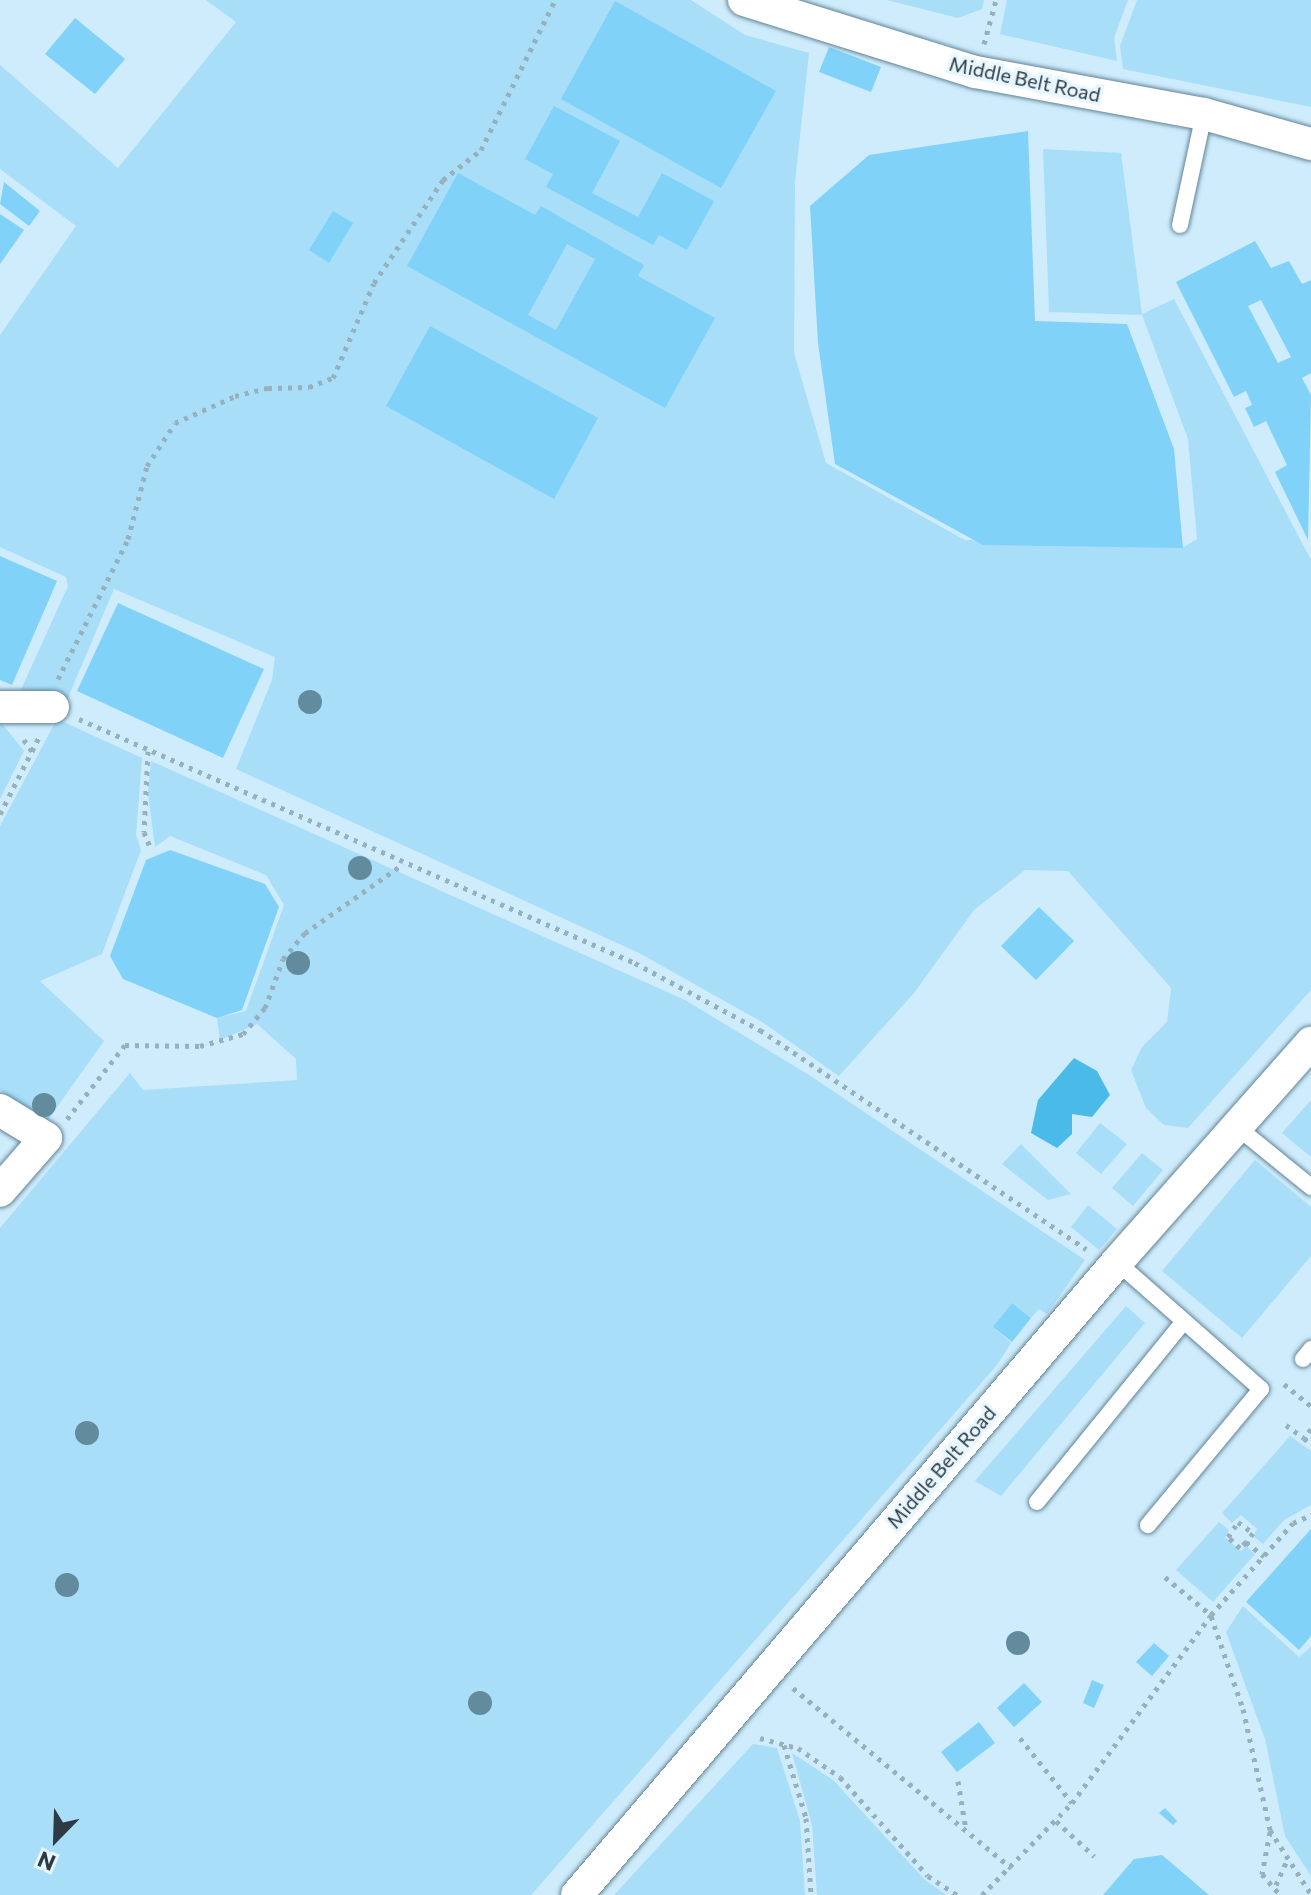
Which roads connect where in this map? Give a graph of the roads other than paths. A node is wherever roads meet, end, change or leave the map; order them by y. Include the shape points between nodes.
1 (744, 0) edge
2 (1204, 114) junction
3 (1311, 144) edge
4 (1180, 225) dead end
5 (1311, 1043) edge
6 (0, 1110) edge
7 (1236, 1126) junction
8 (1311, 1187) edge
9 (0, 1191) edge
10 (1115, 1264) junction
11 (1184, 1321) junction
12 (1037, 1502) dead end
13 (1148, 1525) dead end
14 (577, 1895) edge

1 - 2 street, Middle Belt Road via 975,72
2 - 3 street, Middle Belt Road
2 - 4 lane
5 - 7 street, Middle Belt Road
6 - 9 street via 46,1138
7 - 8 lane
7 - 10 street, Middle Belt Road
10 - 11 lane
10 - 14 street, Middle Belt Road
11 - 12 lane
11 - 13 lane via 1261,1389

